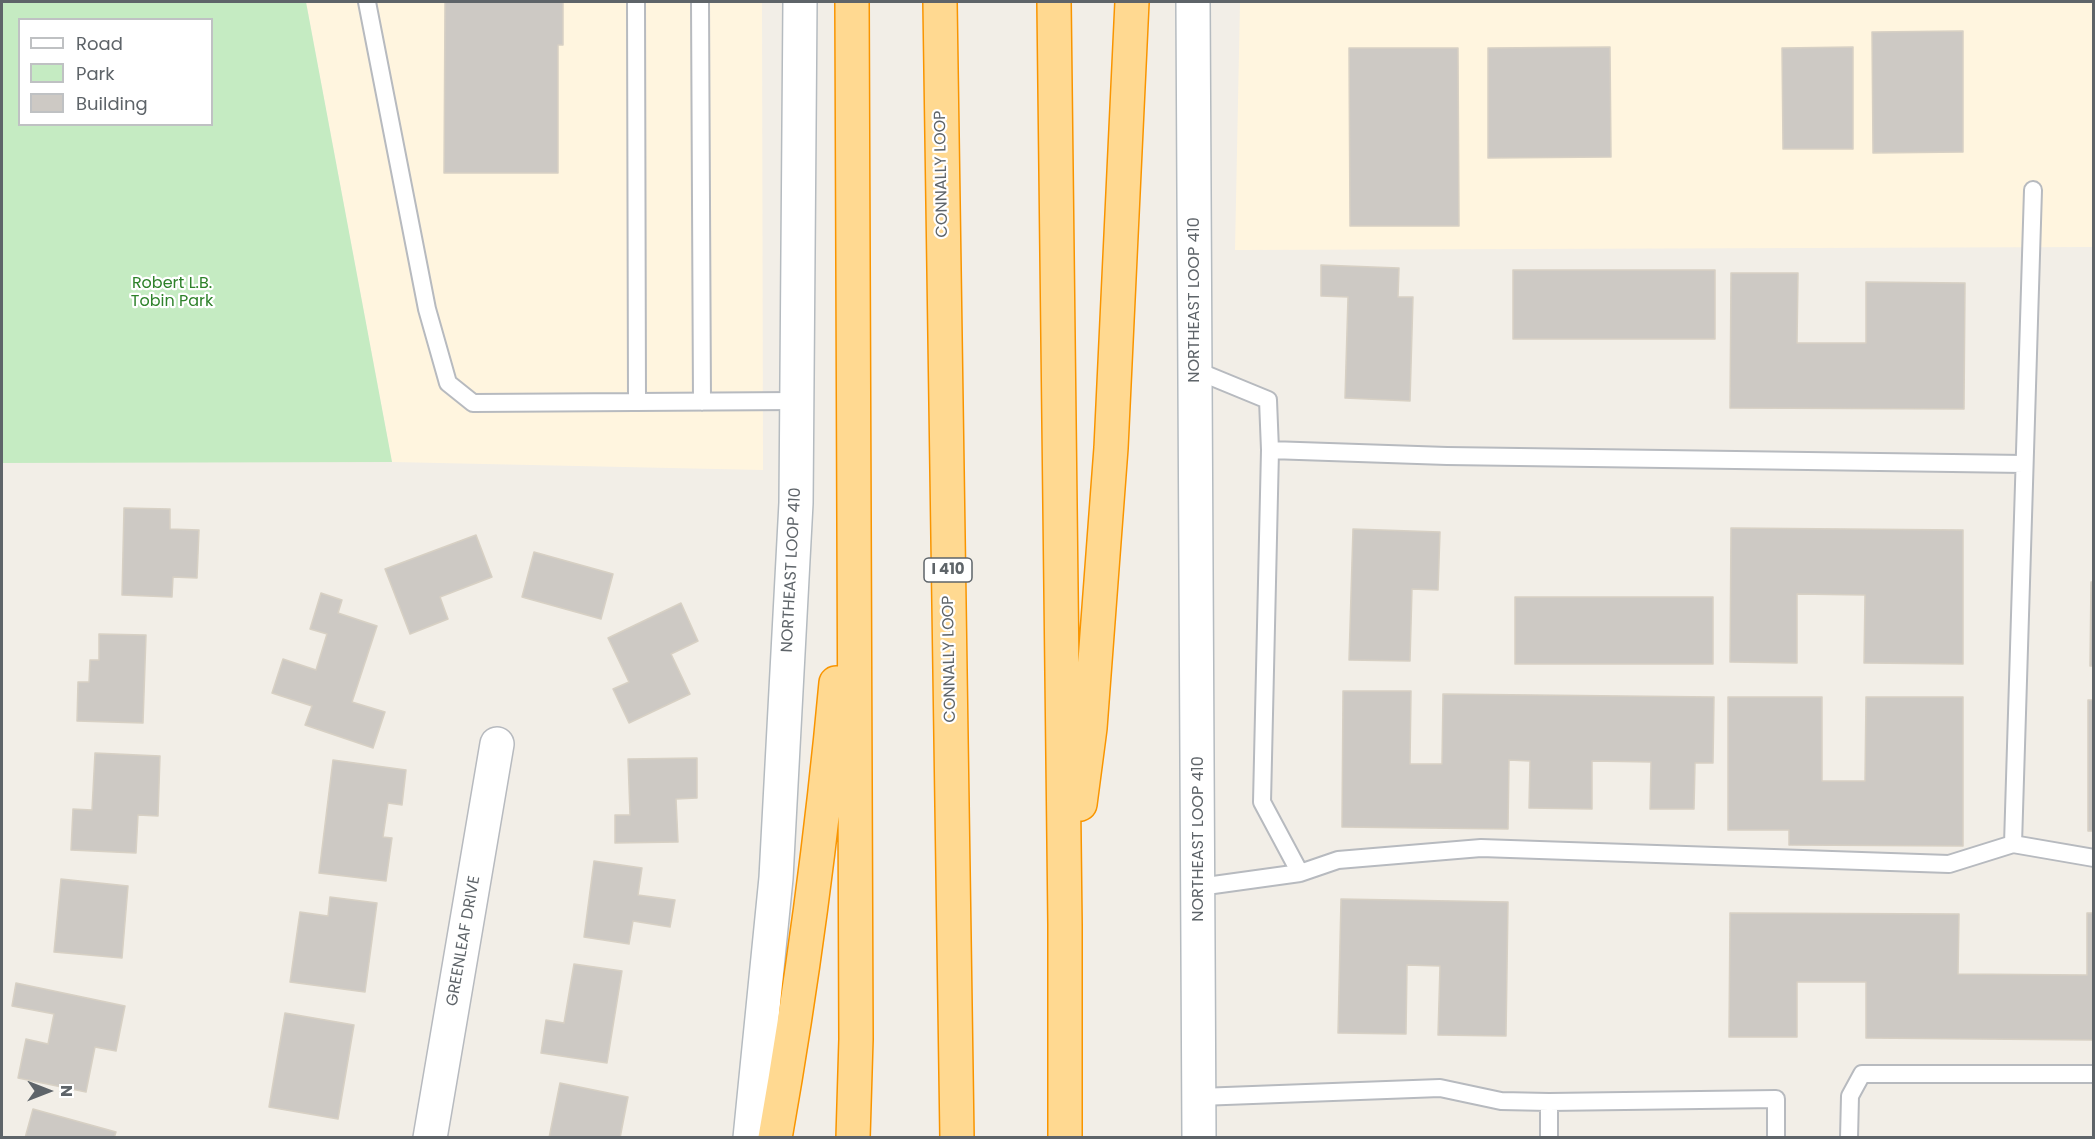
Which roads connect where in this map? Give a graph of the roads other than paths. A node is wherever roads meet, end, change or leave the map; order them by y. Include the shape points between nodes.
1 (367, 2) edge
2 (636, 2) edge
3 (700, 2) edge
4 (800, 2) edge
5 (852, 2) edge
6 (940, 2) edge
7 (1054, 2) edge
8 (1132, 2) edge
9 (1193, 2) edge
10 (2033, 190) dead end
11 (1195, 370) junction
12 (796, 400) junction
13 (637, 402) junction
14 (702, 402) junction
15 (854, 408) junction
16 (1270, 450) junction
17 (2024, 464) junction
18 (498, 744) dead end
19 (2013, 844) junction
20 (2094, 858) edge
21 (1300, 873) junction
22 (1199, 887) junction
23 (1065, 925) junction
24 (2094, 1074) edge
25 (1199, 1097) junction
26 (1550, 1102) junction
27 (430, 1137) edge
28 (750, 1137) edge
29 (775, 1137) edge
30 (853, 1137) edge
31 (957, 1137) edge
32 (1065, 1137) edge
33 (1200, 1137) edge
34 (1549, 1137) edge
35 (1776, 1137) edge
36 (1849, 1137) edge

1 - 13 lane via 427,309 448,383 473,403
2 - 13 lane
3 - 14 lane
4 - 12 main road, NORTHEAST LOOP 410
5 - 15 highway
6 - 31 highway, CONNALLY LOOP / I 410
7 - 23 highway
8 - 23 highway via 1111,448 1090,728
9 - 11 main road, NORTHEAST LOOP 410
10 - 17 lane
11 - 16 lane via 1268,400
11 - 22 main road, NORTHEAST LOOP 410
12 - 14 lane
12 - 28 main road, NORTHEAST LOOP 410 via 796,503 776,878
13 - 14 lane
15 - 29 highway via 824,813 802,985
15 - 30 highway
16 - 17 lane
16 - 21 lane via 1262,802
17 - 19 lane
18 - 27 main road, GREENLEAF DRIVE
19 - 20 lane
19 - 21 lane via 1949,864 1480,848 1338,860
21 - 22 lane
22 - 25 main road, NORTHEAST LOOP 410
23 - 32 highway
24 - 36 lane via 1862,1074 1850,1096
25 - 26 lane via 1440,1088 1501,1101
25 - 33 main road, NORTHEAST LOOP 410
26 - 34 lane
26 - 35 lane via 1776,1099

